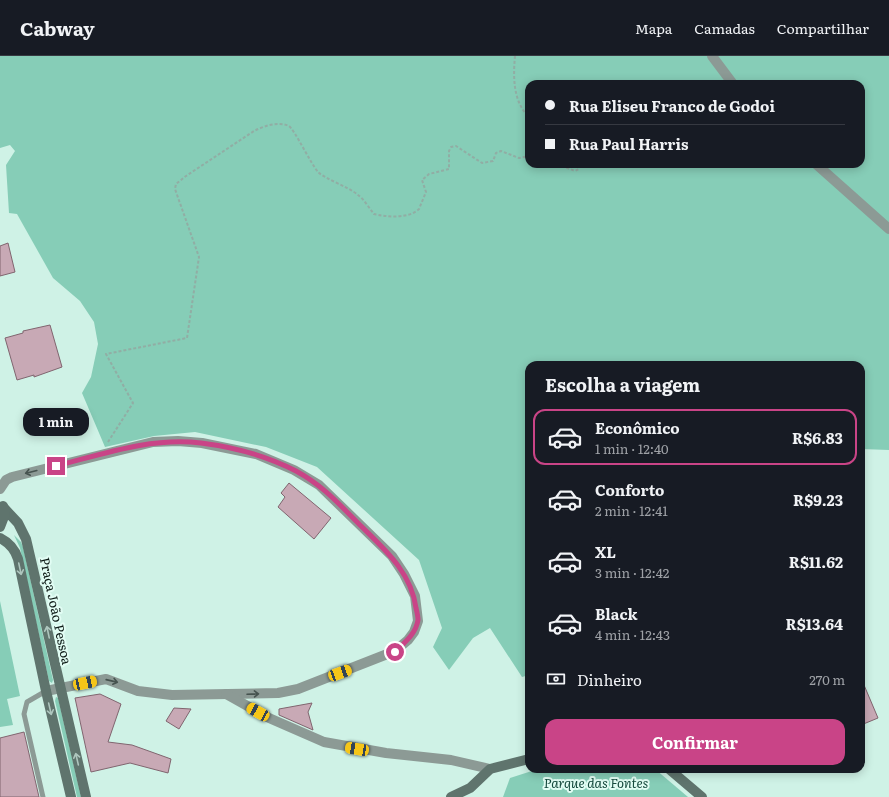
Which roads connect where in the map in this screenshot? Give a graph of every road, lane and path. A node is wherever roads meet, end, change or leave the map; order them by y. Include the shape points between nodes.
1 (515, 56) edge
2 (712, 56) edge
3 (730, 80) edge
4 (525, 114) edge
5 (525, 157) edge
6 (567, 168) edge
7 (579, 168) edge
8 (821, 168) edge
9 (889, 228) edge
10 (99, 455) junction
11 (0, 489) edge
12 (2, 505) edge
13 (0, 527) edge
14 (0, 538) edge
15 (60, 688) junction
16 (46, 691) junction
17 (226, 694) junction
18 (525, 760) edge
19 (490, 769) junction
20 (674, 773) edge
21 (43, 797) edge
22 (71, 797) edge
23 (86, 797) edge
24 (451, 797) edge
25 (702, 797) edge

1 - 4 path via 516,92
2 - 3 street
5 - 10 path via 519,158 501,151 496,153 493,161 482,162 456,146 451,147 449,169 429,174 422,180 426,192 419,209 407,215 393,216 374,214 359,195 320,174 290,126 278,124 254,131 186,176 176,184 175,189 199,257 186,338 106,354 133,403
6 - 7 path via 574,171
8 - 9 street
10 -> 11 street via 12,477 6,480
17 -> 10 street via 278,693 298,689 395,652 414,632 418,621 415,596 404,574 392,556 319,484 256,454 178,441 153,442
12 - 13 street via 4,520
15 -> 12 street, Praça João Pessoa via 26,539 18,523
14 -> 16 street, Praça João Pessoa via 16,551
15 - 16 street
15 -> 17 street via 106,679 154,694
23 -> 15 street, Praça João Pessoa
16 - 21 lane via 27,702 24,714
16 -> 22 street, Praça João Pessoa
17 - 19 street via 269,718 324,742 386,753 451,760
18 - 19 street
19 - 24 street via 470,788
20 - 25 street

